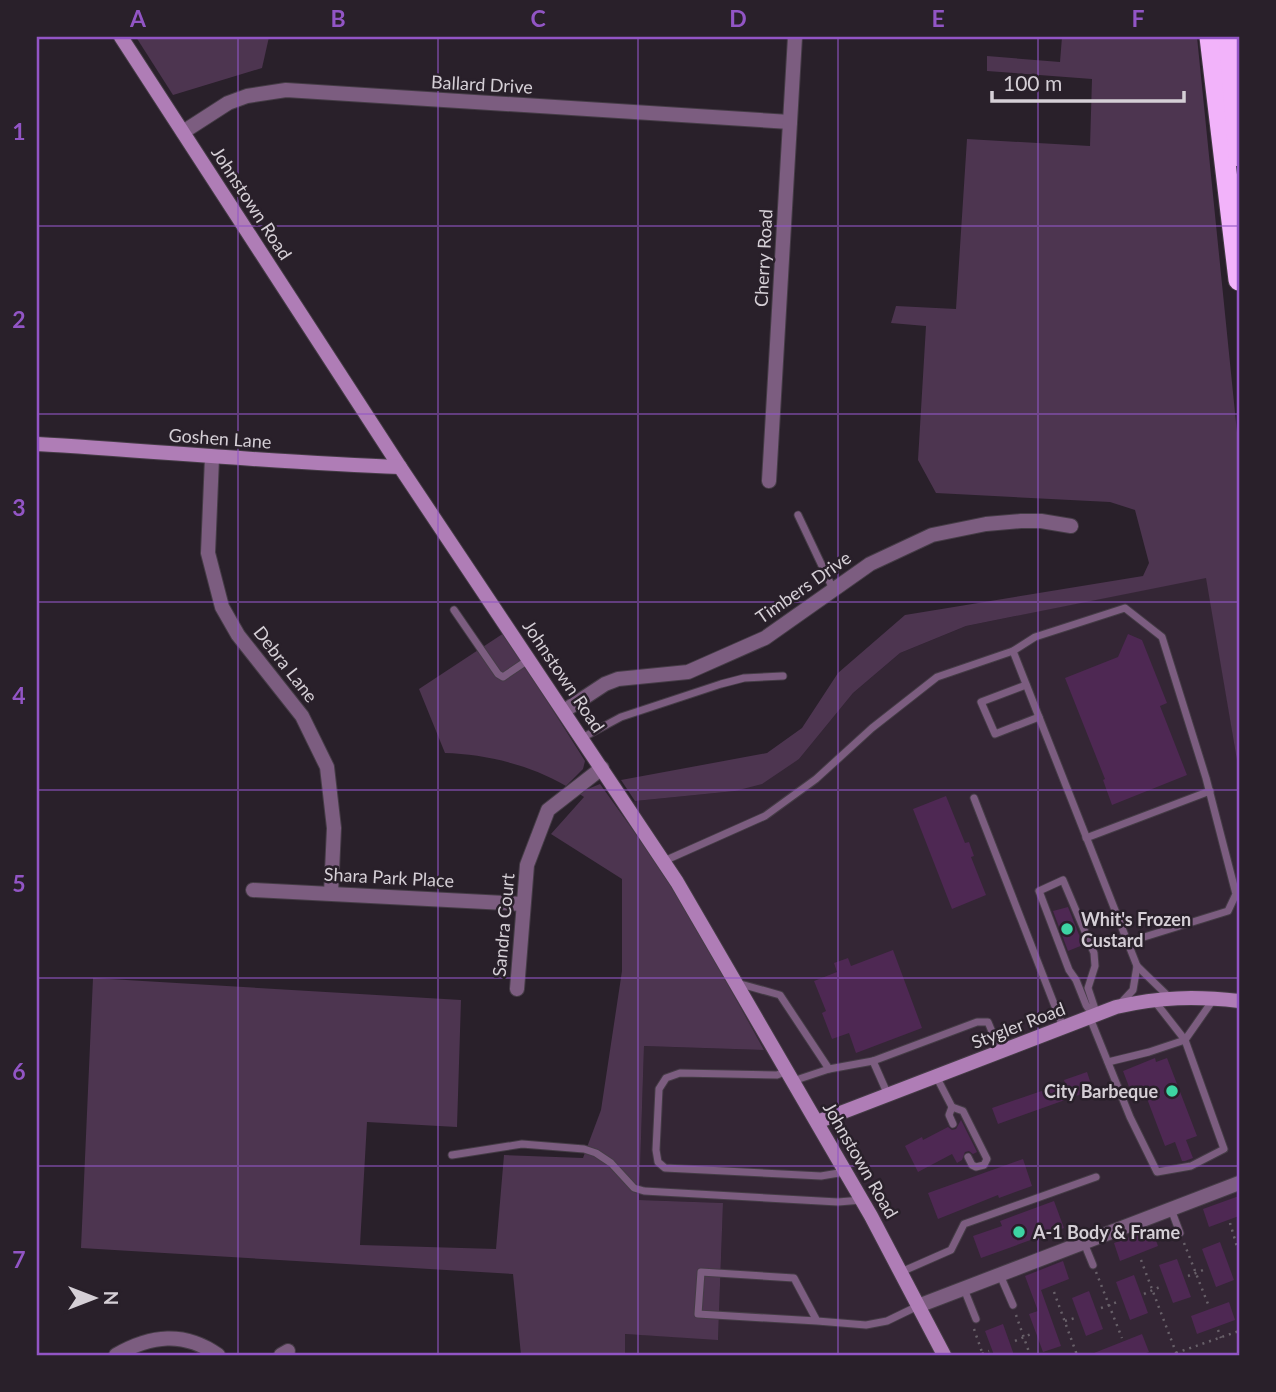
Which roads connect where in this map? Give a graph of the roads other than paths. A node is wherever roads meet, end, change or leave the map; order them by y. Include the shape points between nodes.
1 (121, 37) edge
2 (795, 37) edge
3 (1210, 37) edge
4 (1228, 37) edge
5 (790, 122) junction
6 (183, 132) junction
7 (1239, 156) edge
8 (1239, 280) edge
9 (37, 444) edge
10 (212, 458) junction
11 (400, 467) junction
12 (769, 481) dead end
13 (797, 515) dead end
14 (1071, 526) dead end
15 (833, 589) junction
16 (454, 610) dead end
17 (1013, 651) junction
18 (530, 660) junction
19 (783, 676) dead end
20 (1026, 685) junction
21 (564, 711) junction
22 (1039, 717) junction
23 (582, 738) junction
24 (602, 768) junction
25 (1210, 791) junction
26 (974, 798) dead end
27 (1086, 838) junction
28 (664, 861) junction
29 (253, 890) dead end
30 (331, 893) junction
31 (523, 904) junction
32 (1128, 942) junction
33 (1137, 966) junction
34 (736, 983) junction
35 (517, 989) dead end
36 (1170, 998) junction
37 (1153, 999) junction
38 (1214, 999) junction
39 (1239, 1001) edge
40 (1116, 1007) junction
41 (1093, 1013) junction
42 (1064, 1027) junction
43 (1185, 1040) junction
44 (1000, 1052) junction
45 (873, 1061) junction
46 (1108, 1062) junction
47 (829, 1069) junction
48 (790, 1076) junction
49 (936, 1076) junction
50 (888, 1095) junction
51 (952, 1107) junction
52 (817, 1122) junction
53 (953, 1124) dead end
54 (452, 1154) dead end
55 (968, 1157) dead end
56 (846, 1172) junction
57 (1096, 1177) dead end
58 (1239, 1183) edge
59 (862, 1200) junction
60 (1171, 1209) junction
61 (1180, 1233) road end
62 (1084, 1242) junction
63 (1093, 1265) road end
64 (901, 1272) junction
65 (1000, 1275) junction
66 (964, 1289) junction
67 (1013, 1305) road end
68 (918, 1306) junction
69 (976, 1319) road end
70 (817, 1321) junction
71 (116, 1355) edge
72 (218, 1355) edge
73 (944, 1355) edge

1 - 6 main road, Johnstown Road
2 - 5 street, Cherry Road
3 - 8 highway
4 - 7 highway
5 - 6 street, Ballard Drive via 286,90 228,103
5 - 12 street, Cherry Road
6 - 11 main road, Johnstown Road
9 - 10 main road, Goshen Lane
10 - 11 main road, Goshen Lane
10 - 30 street, Debra Lane via 208,553 222,607 302,716 327,767 334,828
11 - 18 main road, Johnstown Road
13 - 15 lane
14 - 15 street, Timbers Drive via 1021,521 932,535 870,564
15 - 21 street, Timbers Drive via 765,638 688,672 618,679
16 - 18 lane via 502,677
17 - 20 lane
17 - 25 lane via 1035,637 1125,608 1162,637
17 - 28 lane via 937,677 765,817
18 - 21 main road, Johnstown Road
19 - 23 lane via 721,684 621,717
20 - 22 lane
20 - 22 lane via 981,702 995,734
21 - 23 main road, Johnstown Road
22 - 27 lane
23 - 24 main road, Johnstown Road
24 - 28 main road, Johnstown Road
24 - 31 street, Sandra Court via 548,810 527,865
25 - 27 lane
25 - 32 lane via 1236,894 1228,911
26 - 42 lane
27 - 32 lane
28 - 34 main road, Johnstown Road
29 - 30 street, Shara Park Place
30 - 31 street, Shara Park Place
31 - 35 street, Sandra Court
32 - 33 lane
33 - 36 lane
33 - 40 lane via 1133,990
34 - 47 lane via 780,995
34 - 48 main road, Johnstown Road
36 - 37 main road, Stygler Road
36 - 38 main road, Stygler Road
37 - 40 main road, Stygler Road
37 - 43 lane
38 - 39 main road, Stygler Road
38 - 43 lane
40 - 41 main road, Stygler Road
41 - 41 lane via 1088,988 1094,953 1063,880 1039,891 1069,971
41 - 42 main road, Stygler Road
41 - 46 lane
42 - 44 main road, Stygler Road
43 - 46 lane
43 - 46 lane via 1224,1149 1191,1166 1157,1172
44 - 45 lane via 988,1022 978,1022
44 - 49 main road, Stygler Road
45 - 47 lane
45 - 50 lane
47 - 48 lane
48 - 52 main road, Johnstown Road
48 - 56 lane via 680,1073 666,1078 659,1089 658,1162 665,1168 821,1176
49 - 50 main road, Stygler Road
49 - 51 lane
50 - 52 main road, Stygler Road
51 - 53 lane
51 - 55 lane via 963,1111 987,1159 976,1167
52 - 56 main road, Johnstown Road
54 - 59 lane via 522,1144 584,1149 611,1163 634,1188 643,1191
56 - 59 main road, Johnstown Road
57 - 64 lane via 964,1224 951,1250
58 - 60 street
59 - 64 main road, Johnstown Road
60 - 61 lane
60 - 62 street
62 - 63 lane
62 - 65 street
64 - 68 main road, Johnstown Road
65 - 66 street
65 - 67 lane
66 - 68 street
66 - 69 lane
68 - 70 lane via 866,1325
68 - 73 main road, Johnstown Road
70 - 70 lane via 698,1314 701,1272 794,1278
71 - 72 street via 143,1341 171,1338 206,1346

